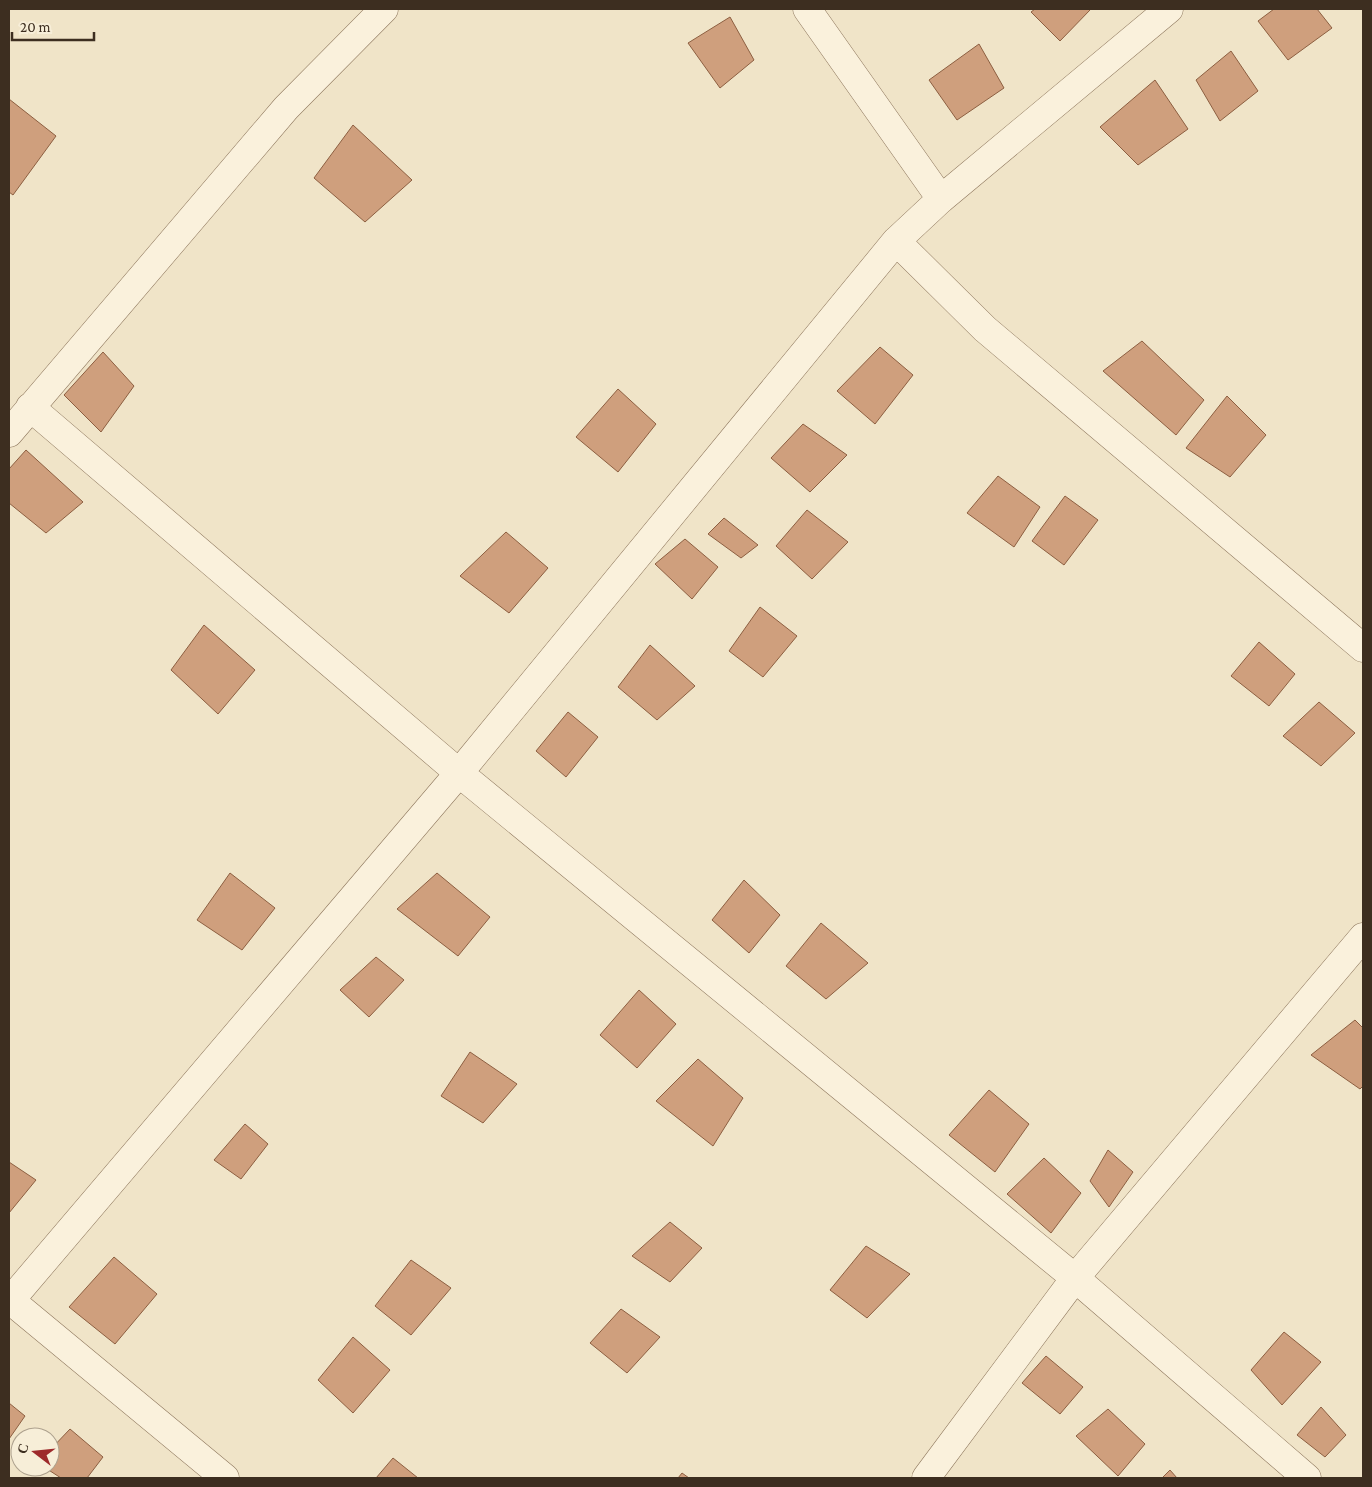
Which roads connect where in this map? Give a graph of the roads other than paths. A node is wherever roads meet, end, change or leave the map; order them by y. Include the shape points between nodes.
1 (384, 9) edge
2 (807, 9) edge
3 (1169, 9) edge
4 (941, 199) junction
5 (896, 241) junction
6 (30, 407) junction
7 (9, 433) edge
8 (1363, 648) edge
9 (459, 773) junction
10 (1363, 938) edge
11 (1075, 1278) junction
12 (9, 1301) edge
13 (225, 1478) edge
14 (926, 1478) edge
15 (1306, 1478) edge

1 - 6 street via 286,108
2 - 4 street
3 - 4 street
4 - 5 street
5 - 8 street via 985,329
5 - 9 street
6 - 7 street
6 - 9 street
9 - 11 street
9 - 12 street
10 - 11 street
11 - 14 street
11 - 15 street
12 - 13 street

